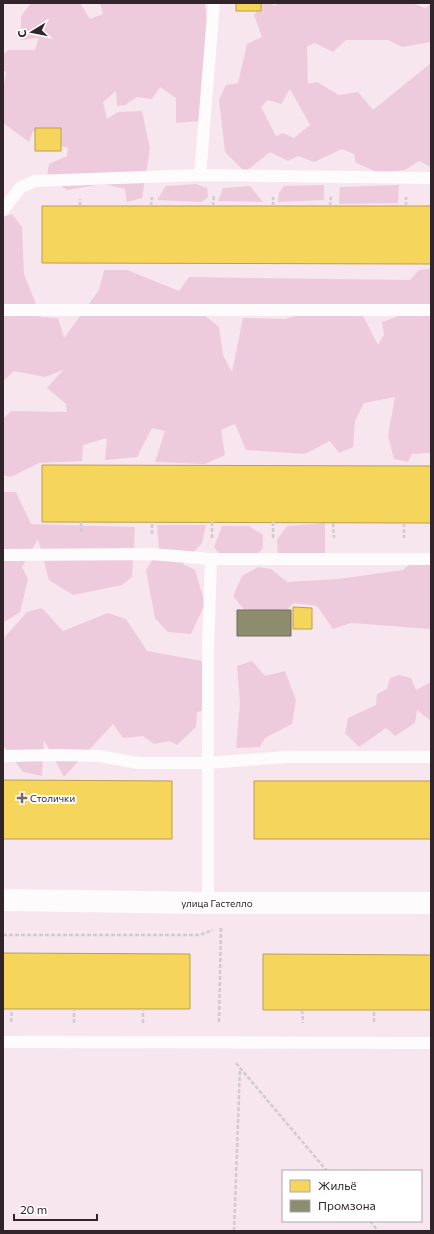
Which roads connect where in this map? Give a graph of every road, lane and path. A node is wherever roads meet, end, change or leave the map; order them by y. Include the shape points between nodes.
1 (214, 3) edge
2 (200, 175) junction
3 (431, 178) edge
4 (3, 210) edge
5 (3, 310) edge
6 (431, 310) edge
7 (3, 555) edge
8 (211, 559) junction
9 (431, 559) edge
10 (3, 756) edge
11 (431, 757) edge
12 (208, 763) junction
13 (3, 900) edge
14 (208, 903) junction
15 (431, 903) edge
16 (229, 927) dead end
17 (3, 935) edge
18 (3, 1042) edge
19 (431, 1043) edge
20 (240, 1068) dead end
21 (371, 1222) edge
22 (234, 1231) edge
23 (378, 1231) edge

1 - 2 lane
2 - 3 lane
2 - 4 lane via 35,180 21,187
5 - 6 lane
7 - 8 lane via 152,554
8 - 9 lane
8 - 12 lane
10 - 12 lane via 99,756 138,763
11 - 12 lane via 286,757
12 - 14 lane
13 - 14 street, улица Гастелло
14 - 15 street, улица Гастелло
16 - 17 path via 221,927 200,935
18 - 19 lane
20 - 22 path
21 - 23 path

